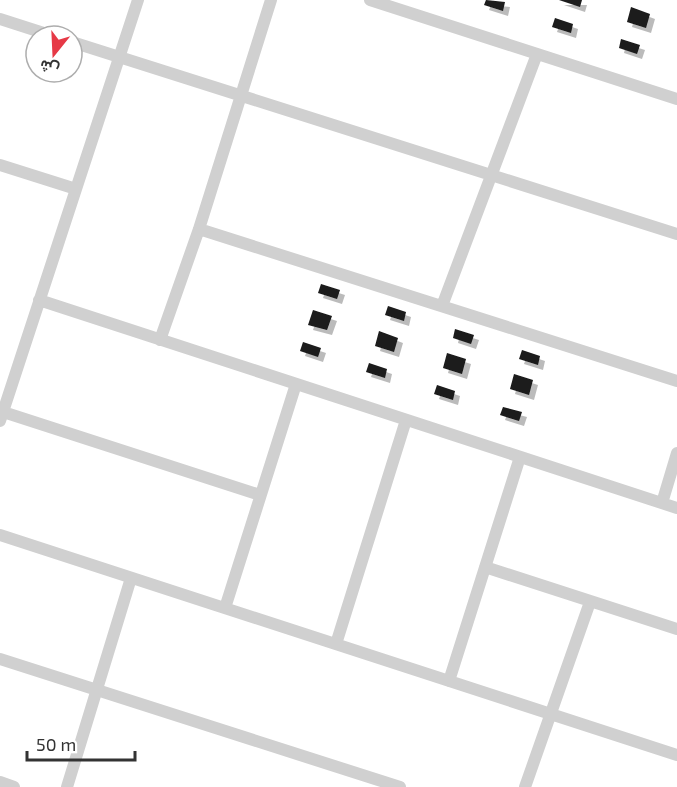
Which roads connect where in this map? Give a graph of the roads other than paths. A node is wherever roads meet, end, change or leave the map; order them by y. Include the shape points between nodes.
1 (138, 0) edge
2 (271, 0) edge
3 (370, 0) edge
4 (0, 19) edge
5 (24, 27) edge
6 (84, 46) edge
7 (537, 54) junction
8 (119, 57) junction
9 (241, 96) junction
10 (677, 99) edge
11 (0, 165) edge
12 (491, 175) junction
13 (76, 189) junction
14 (199, 229) junction
15 (677, 234) edge
16 (39, 300) junction
17 (442, 306) junction
18 (160, 340) junction
19 (677, 381) edge
20 (296, 384) junction
21 (1, 415) edge
22 (406, 420) junction
23 (677, 453) edge
24 (520, 457) junction
25 (260, 495) junction
26 (662, 503) junction
27 (677, 508) edge
28 (0, 535) edge
29 (485, 567) junction
30 (131, 578) junction
31 (590, 602) junction
32 (225, 608) junction
33 (677, 629) edge
34 (336, 644) junction
35 (0, 659) edge
36 (449, 681) junction
37 (98, 690) junction
38 (549, 714) junction
39 (677, 755) edge
40 (0, 782) edge
41 (14, 787) edge
42 (67, 787) edge
43 (400, 787) edge
44 (525, 787) edge

1 - 8 street
2 - 9 street
3 - 7 street
4 - 5 street
6 - 8 street
7 - 10 street
7 - 12 street
8 - 9 street
8 - 13 street
9 - 12 street
9 - 14 street
11 - 13 street
12 - 15 street
12 - 17 street
13 - 16 street
14 - 17 street
14 - 18 street
16 - 18 street
16 - 21 street
17 - 19 street
18 - 20 street
20 - 22 street
20 - 25 street
21 - 25 street
22 - 24 street
22 - 34 street
23 - 26 street
24 - 26 street
24 - 29 street
25 - 32 street
26 - 27 street
28 - 30 street
29 - 31 street
29 - 36 street
30 - 32 street
30 - 37 street
31 - 33 street
31 - 38 street
32 - 34 street
34 - 36 street
35 - 37 street
36 - 38 street
37 - 42 street
37 - 43 street
38 - 39 street
38 - 44 street
40 - 41 street

